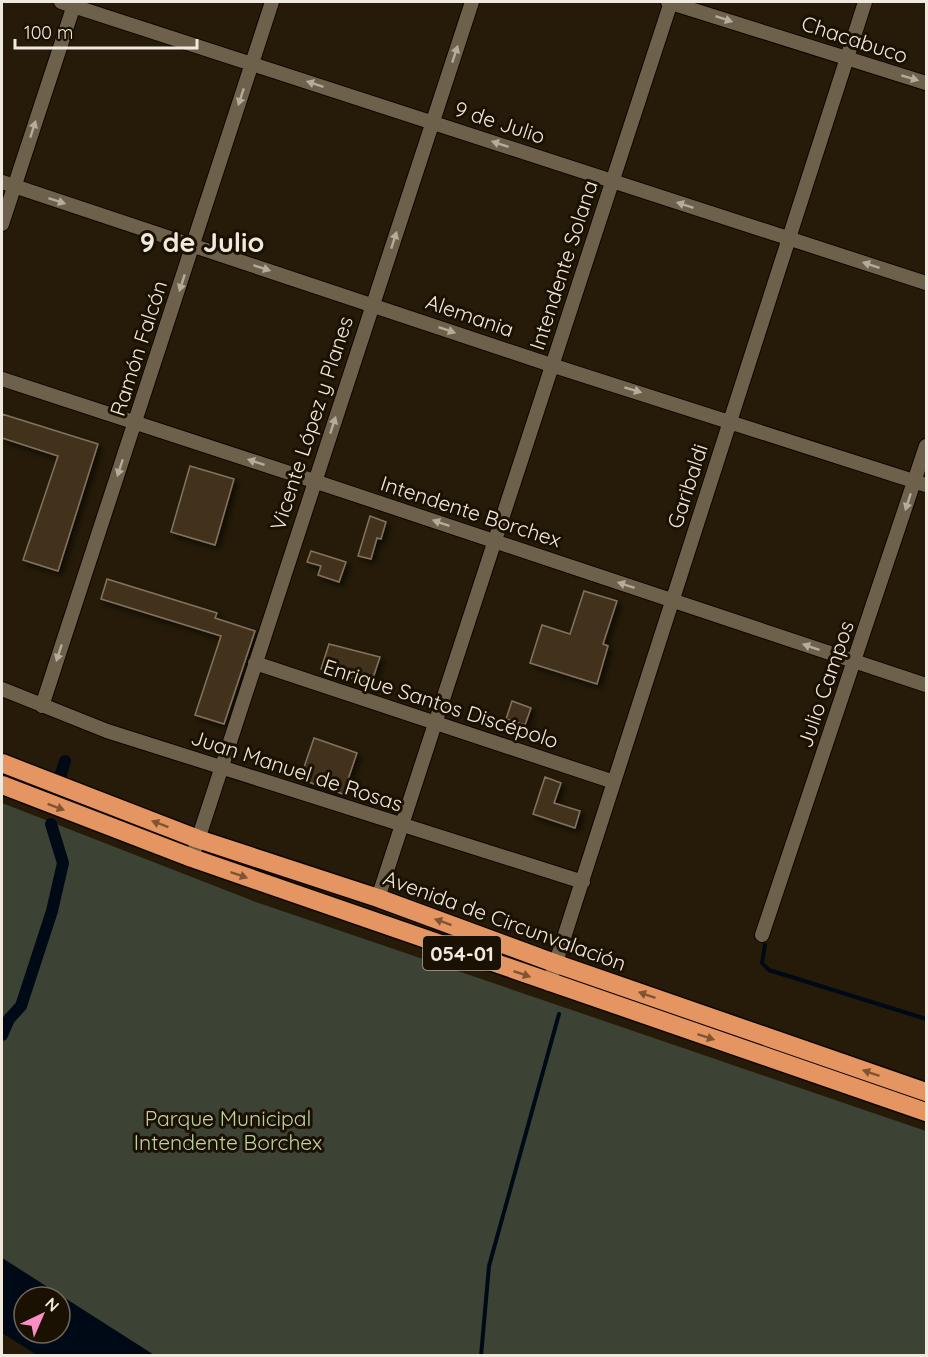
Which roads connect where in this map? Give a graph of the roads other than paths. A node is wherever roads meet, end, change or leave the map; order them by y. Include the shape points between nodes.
1 (272, 2) edge
2 (472, 2) edge
3 (670, 2) edge
4 (865, 2) edge
5 (70, 3) edge
6 (846, 58) junction
7 (252, 64) junction
8 (927, 83) edge
9 (432, 122) junction
10 (612, 181) junction
11 (8, 184) edge
12 (2, 224) edge
13 (789, 238) junction
14 (194, 246) junction
15 (927, 283) edge
16 (373, 304) junction
17 (551, 365) junction
18 (2, 379) edge
19 (730, 421) junction
20 (135, 423) junction
21 (927, 446) edge
22 (315, 480) junction
23 (921, 483) edge
24 (496, 541) junction
25 (673, 600) junction
26 (856, 662) junction
27 (255, 663) junction
28 (927, 685) edge
29 (2, 689) edge
30 (42, 706) junction
31 (435, 722) junction
32 (2, 763) edge
33 (221, 767) junction
34 (614, 782) junction
35 (2, 785) edge
36 (401, 826) junction
37 (198, 839) junction
38 (192, 858) junction
39 (583, 882) junction
40 (378, 898) junction
41 (762, 935) dead end
42 (557, 964) junction
43 (549, 984) junction
44 (927, 1092) edge
45 (927, 1112) edge

1 - 7 street, Ramón Falcón
9 -> 2 street, Vicente López y Planes
3 -> 6 street, Chacabuco
3 - 10 street, Intendente Solana
4 - 6 street, Garibaldi
5 - 7 street, 9 de Julio
11 -> 5 street
6 -> 8 street, Chacabuco
6 - 13 street, Garibaldi
9 -> 7 street, 9 de Julio
7 -> 14 street, Ramón Falcón
10 -> 9 street, 9 de Julio
16 -> 9 street, Vicente López y Planes
13 -> 10 street, 9 de Julio
10 - 17 street, Intendente Solana
11 - 12 street
11 -> 14 street, Alemania
15 -> 13 street, 9 de Julio
13 - 19 street, Garibaldi
14 -> 16 street, Alemania
14 -> 20 street, Ramón Falcón
16 -> 17 street, Alemania
22 -> 16 street, Vicente López y Planes
17 -> 19 street, Alemania
17 - 24 street, Intendente Solana
18 - 20 street, Intendente Borchex
19 - 23 street, Alemania
19 - 25 street, Garibaldi
22 -> 20 street, Intendente Borchex
20 -> 30 street, Ramón Falcón
21 - 23 street, Julio Campos
24 -> 22 street, Intendente Borchex
22 - 27 street, Vicente López y Planes
23 -> 26 street, Julio Campos
25 -> 24 street, Intendente Borchex
24 - 31 street, Intendente Solana
26 -> 25 street, Intendente Borchex
25 - 34 street, Garibaldi
26 - 28 street, Intendente Borchex
26 - 41 street, Julio Campos
27 - 31 street, Enrique Santos Discépolo
27 - 33 street, Vicente López y Planes
29 - 30 street, Juan Manuel de Rosas
30 - 33 street, Juan Manuel de Rosas
31 - 34 street, Enrique Santos Discépolo
31 - 36 street, Intendente Solana
37 -> 32 highway, Avenida de Circunvalación / 054-01
33 - 36 street, Juan Manuel de Rosas
33 - 37 street, Vicente López y Planes
34 - 39 street, Garibaldi
35 -> 38 highway, Avenida de Circunvalación / 054-01
36 - 39 street, Juan Manuel de Rosas
36 - 40 street, Intendente Solana
37 - 38 street, Vicente López y Planes
37 - 40 highway, Avenida de Circunvalación / 054-01
38 -> 43 highway, Avenida de Circunvalación / 054-01
39 - 42 street, Garibaldi
42 -> 40 highway, Avenida de Circunvalación / 054-01
42 - 43 street, Garibaldi
44 -> 42 highway, Avenida de Circunvalación / 054-01
43 -> 45 highway, Avenida de Circunvalación / 054-01

